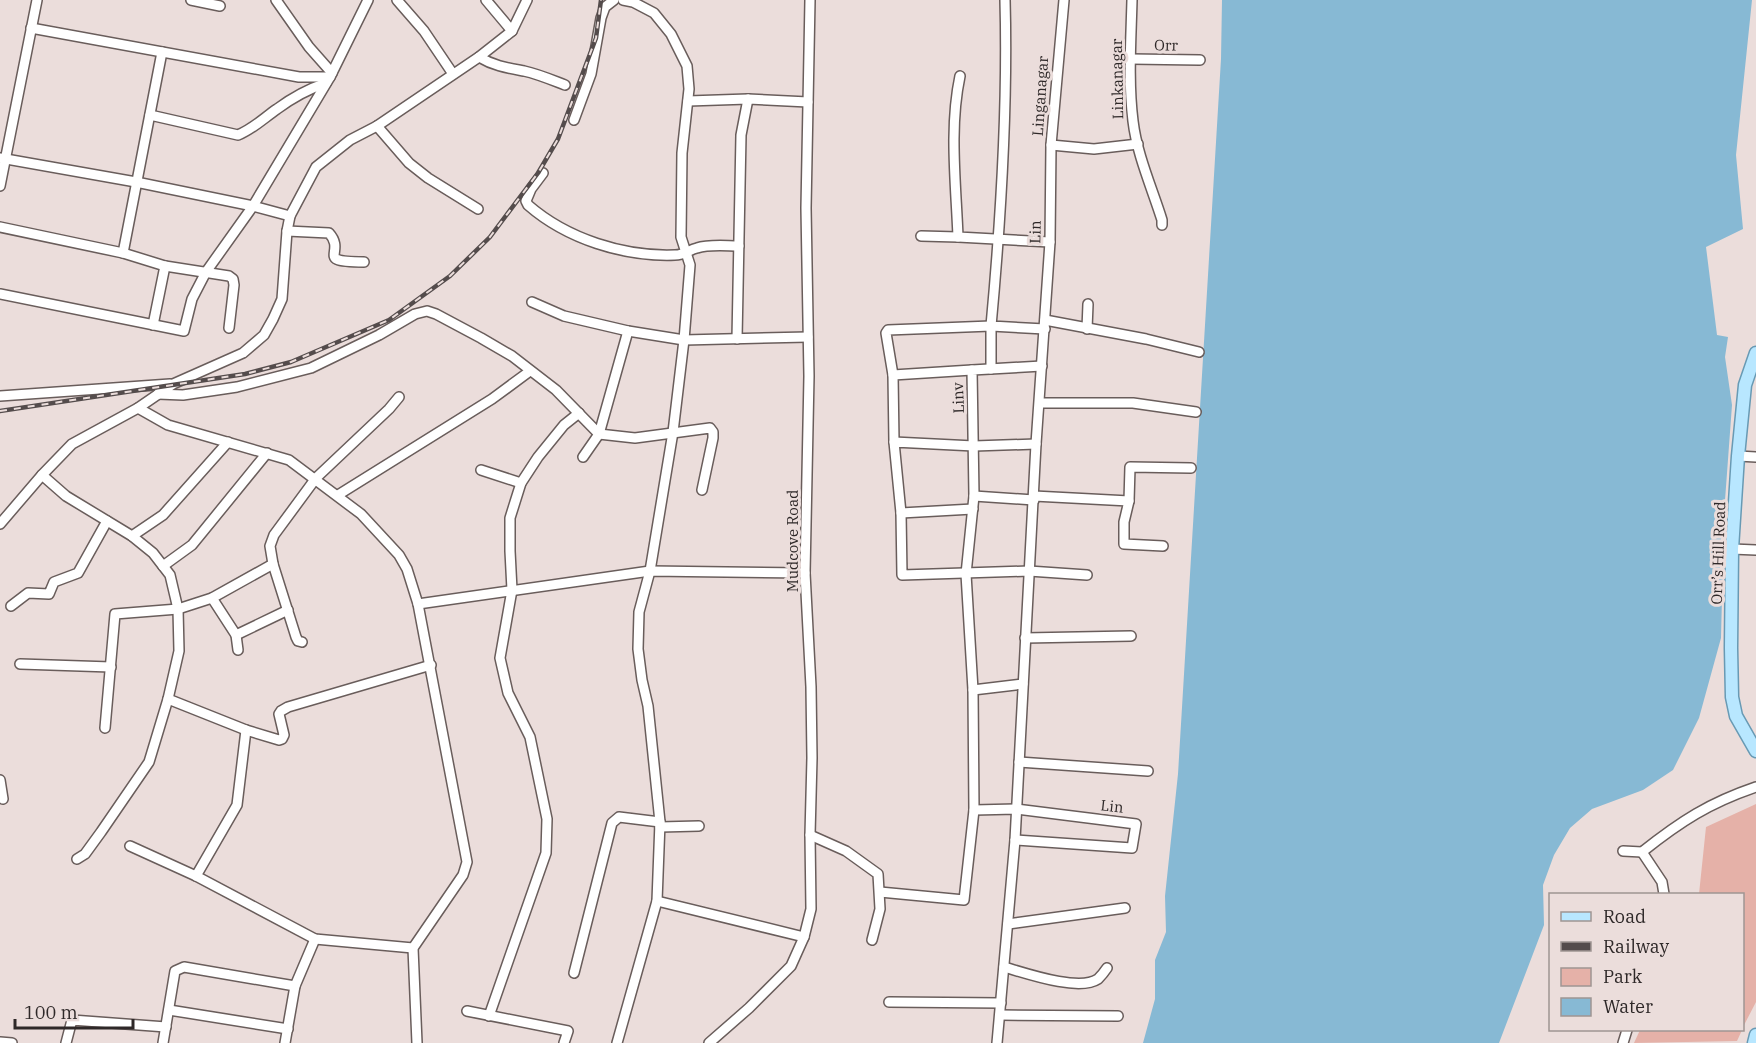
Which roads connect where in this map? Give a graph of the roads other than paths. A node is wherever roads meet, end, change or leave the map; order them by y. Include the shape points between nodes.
1 (37, 0) edge
2 (191, 0) edge
3 (276, 0) edge
4 (368, 0) edge
5 (398, 0) edge
6 (486, 0) edge
7 (527, 0) edge
8 (614, 0) edge
9 (623, 0) edge
10 (810, 0) edge
11 (1005, 0) edge
12 (1064, 0) edge
13 (1132, 0) edge
14 (220, 6) dead end
15 (31, 28) junction
16 (512, 31) junction
17 (162, 52) junction
18 (480, 57) junction
19 (1131, 59) junction
20 (1200, 60) dead end
21 (453, 74) junction
22 (960, 76) dead end
23 (329, 77) junction
24 (565, 85) dead end
25 (748, 99) junction
26 (688, 102) junction
27 (808, 102) junction
28 (150, 115) junction
29 (574, 120) dead end
30 (377, 126) junction
31 (1138, 144) junction
32 (1052, 145) junction
33 (3, 159) edge
34 (543, 173) dead end
35 (136, 182) junction
36 (0, 186) edge
37 (254, 207) junction
38 (478, 209) dead end
39 (290, 216) junction
40 (1162, 225) dead end
41 (0, 227) edge
42 (286, 231) junction
43 (921, 236) dead end
44 (958, 237) junction
45 (999, 240) junction
46 (1050, 242) junction
47 (739, 246) junction
48 (123, 253) junction
49 (686, 253) junction
50 (364, 262) dead end
51 (165, 266) junction
52 (206, 272) junction
53 (0, 294) edge
54 (532, 302) dead end
55 (1088, 303) dead end
56 (153, 325) junction
57 (1045, 325) junction
58 (991, 326) junction
59 (229, 328) dead end
60 (1087, 329) junction
61 (628, 331) junction
62 (808, 337) junction
63 (737, 339) junction
64 (684, 340) junction
65 (1199, 352) dead end
66 (1756, 353) edge
67 (1042, 366) junction
68 (991, 369) junction
69 (972, 370) junction
70 (530, 371) junction
71 (893, 375) junction
72 (1752, 375) edge
73 (173, 384) junction
74 (158, 394) junction
75 (0, 396) edge
76 (399, 397) dead end
77 (1040, 403) junction
78 (138, 408) junction
79 (1196, 412) dead end
80 (579, 413) junction
81 (673, 432) junction
82 (599, 434) junction
83 (228, 442) junction
84 (894, 442) junction
85 (1036, 444) junction
86 (974, 446) junction
87 (267, 453) junction
88 (584, 456) dead end
89 (1738, 456) junction
90 (1756, 457) edge
91 (1191, 468) dead end
92 (481, 470) dead end
93 (42, 475) junction
94 (316, 478) junction
95 (521, 483) junction
96 (702, 490) dead end
97 (338, 495) junction
98 (974, 496) junction
99 (1034, 498) junction
100 (1130, 501) junction
101 (973, 509) junction
102 (901, 513) junction
103 (107, 521) junction
104 (0, 524) edge
105 (132, 536) junction
106 (1163, 546) dead end
107 (1732, 549) junction
108 (1756, 550) edge
109 (273, 564) junction
110 (163, 566) junction
111 (650, 571) junction
112 (1029, 571) junction
113 (805, 573) junction
114 (966, 574) junction
115 (1088, 575) dead end
116 (512, 590) junction
117 (212, 598) junction
118 (418, 604) junction
119 (11, 606) dead end
120 (178, 609) junction
121 (288, 610) junction
122 (236, 634) junction
123 (1131, 636) dead end
124 (1026, 638) junction
125 (302, 642) dead end
126 (238, 650) dead end
127 (21, 664) dead end
128 (431, 665) junction
129 (111, 667) junction
130 (1023, 684) junction
131 (973, 690) junction
132 (168, 699) junction
133 (105, 728) dead end
134 (246, 730) junction
135 (1756, 751) edge
136 (1018, 762) junction
137 (1148, 771) dead end
138 (0, 780) edge
139 (1756, 787) edge
140 (3, 799) dead end
141 (1016, 809) junction
142 (974, 810) junction
143 (660, 824) junction
144 (699, 826) dead end
145 (810, 835) junction
146 (1015, 840) junction
147 (130, 846) dead end
148 (1623, 851) dead end
149 (1642, 852) junction
150 (77, 859) dead end
151 (196, 876) junction
152 (880, 892) junction
153 (1664, 893) edge
154 (657, 901) junction
155 (1125, 908) dead end
156 (1008, 924) junction
157 (804, 937) junction
158 (315, 939) junction
159 (872, 940) dead end
160 (413, 948) junction
161 (1004, 967) junction
162 (1107, 968) dead end
163 (574, 973) dead end
164 (295, 986) junction
165 (889, 1002) dead end
166 (1000, 1003) junction
167 (169, 1010) junction
168 (467, 1011) dead end
169 (1000, 1015) junction
170 (489, 1016) junction
171 (1118, 1016) dead end
172 (166, 1027) junction
173 (288, 1029) junction
174 (1756, 1036) edge
175 (0, 1042) edge
176 (12, 1043) edge
177 (66, 1043) edge
178 (163, 1043) edge
179 (285, 1043) edge
180 (417, 1043) edge
181 (564, 1043) edge
182 (617, 1043) edge
183 (709, 1043) edge
184 (997, 1043) edge
185 (1754, 1043) edge

1 - 15 street
2 - 14 street
3 - 23 street
4 - 23 street
5 - 21 street
6 - 16 street
7 - 16 street
8 - 29 street via 605,6 591,74
9 - 26 street via 646,8 664,23 687,66
10 - 27 street, Mudcove Road
11 - 45 street
12 - 32 street, Linganagar
13 - 19 street, Linkanagar
15 - 17 street
15 - 33 street
16 - 18 street
17 - 23 street via 299,77
17 - 28 street
18 - 21 street
18 - 24 street
19 - 20 street, Orr
19 - 31 street, Linkanagar via 1133,123
21 - 30 street
22 - 44 street via 955,99
23 - 28 street via 238,135
23 - 37 street
25 - 26 street
25 - 27 street
25 - 47 street via 741,135
26 - 49 street via 682,153 681,237
27 - 62 street, Mudcove Road
28 - 35 street
30 - 38 street via 409,163
30 - 39 street via 350,140 316,166
31 - 32 street, Linganagar via 1094,149
31 - 40 street, Linkanagar
32 - 46 street, Lin
33 - 35 street
33 - 36 street
34 - 49 street via 526,201 549,220 617,249 662,255
35 - 37 street
35 - 48 street
37 - 39 street
37 - 52 street
39 - 42 street
41 - 48 street
42 - 50 street via 329,233 334,240 336,260
42 - 73 street via 282,299 264,335 243,353
43 - 44 street
44 - 45 street
45 - 46 street
45 - 58 street
46 - 57 street, Lin
47 - 49 street via 699,247
47 - 63 street
48 - 51 street
49 - 64 street via 690,266
51 - 52 street
51 - 56 street
52 - 56 street via 192,299 184,331
52 - 59 street via 233,279
53 - 56 street
54 - 61 street via 564,316
55 - 60 street
57 - 58 street
57 - 60 street
57 - 67 street, Lin
58 - 68 street
58 - 71 street via 887,330
60 - 65 street
61 - 64 street
61 - 82 street
62 - 63 street
62 - 113 street, Mudcove Road
63 - 64 street
64 - 81 street
66 - 72 main road, Orr’s Hill Road
67 - 68 street, Linv
67 - 77 street, Lin
68 - 69 street, Linv
69 - 71 street
69 - 86 street, Linv
70 - 74 street via 512,356 427,311 311,368 237,387 183,395
70 - 80 street
70 - 97 street
71 - 84 street
72 - 89 main road, Orr’s Hill Road via 1745,385
73 - 74 street
73 - 75 street
74 - 78 street
76 - 94 street
77 - 79 street via 1133,403
77 - 85 street, Lin
78 - 83 street via 168,425
78 - 93 street via 72,444
80 - 82 street
80 - 95 street via 564,425
81 - 82 street via 635,438
81 - 96 street via 703,428 713,432
81 - 111 street
82 - 88 street
83 - 87 street
83 - 105 street via 163,515
84 - 86 street
84 - 102 street
85 - 86 street
85 - 99 street, Lin
86 - 98 street, Linv
87 - 94 street via 289,460
87 - 110 street via 192,545
89 - 90 street
89 - 107 main road, Orr’s Hill Road
91 - 100 street via 1130,467
92 - 95 street
93 - 103 street via 66,496
93 - 104 street
94 - 97 street
94 - 109 street via 274,535 270,546
95 - 116 street via 510,518
97 - 118 street via 399,555
98 - 99 street
98 - 101 street
99 - 100 street
99 - 112 street, Lin
100 - 106 street via 1124,522 1124,544
101 - 102 street
101 - 114 street
102 - 114 street via 902,575
103 - 105 street
103 - 119 street via 78,573 54,582 49,594 28,593
105 - 110 street
107 - 108 street
107 - 135 main road, Orr’s Hill Road via 1732,697 1736,716
109 - 117 street
109 - 121 street
110 - 120 street via 170,575
111 - 113 street
111 - 116 street
111 - 143 street via 639,612 638,649
112 - 114 street
112 - 115 street
112 - 124 street, Lin
113 - 145 street, Mudcove Road via 811,687
114 - 131 street
116 - 118 street
116 - 170 street via 500,658 508,693 530,737 547,819 546,853
117 - 120 street
117 - 122 street
118 - 128 street
120 - 129 street via 115,614
120 - 132 street via 179,651
121 - 122 street
121 - 125 street via 296,637
122 - 126 street
123 - 124 street
124 - 130 street, Lin
127 - 129 street
128 - 134 street via 288,707 279,714 282,739
128 - 160 street via 467,862
129 - 133 street
130 - 131 street
130 - 136 street, Lin
131 - 142 street
132 - 134 street
132 - 150 street via 149,762 85,855
134 - 151 street via 237,805
136 - 137 street
136 - 141 street, Lin
138 - 140 street
139 - 149 street via 1724,798 1676,824
141 - 142 street, Lin
141 - 146 street, Lin
141 - 146 street, Lin via 1136,824 1132,848
142 - 152 street via 964,900
143 - 144 street
143 - 154 street
143 - 163 street via 619,817 612,823
145 - 152 street via 846,851 878,874
145 - 157 street, Mudcove Road via 811,909
146 - 156 street, Lin
147 - 151 street
148 - 149 street
149 - 153 street via 1662,882
151 - 158 street
152 - 159 street
154 - 157 street
154 - 182 street
155 - 156 street
156 - 161 street, Lin
157 - 183 street, Mudcove Road via 791,966
158 - 160 street
158 - 164 street
160 - 180 street
161 - 162 street via 1051,981 1082,983 1097,980
161 - 166 street, Lin
164 - 167 street via 184,967 176,971
164 - 173 street
165 - 166 street
166 - 169 street, Lin
167 - 172 street
167 - 173 street
168 - 170 street
169 - 171 street
169 - 184 street, Lin
170 - 181 street via 568,1031
172 - 177 street via 72,1020
172 - 178 street
173 - 179 street
174 - 185 main road
175 - 176 street

